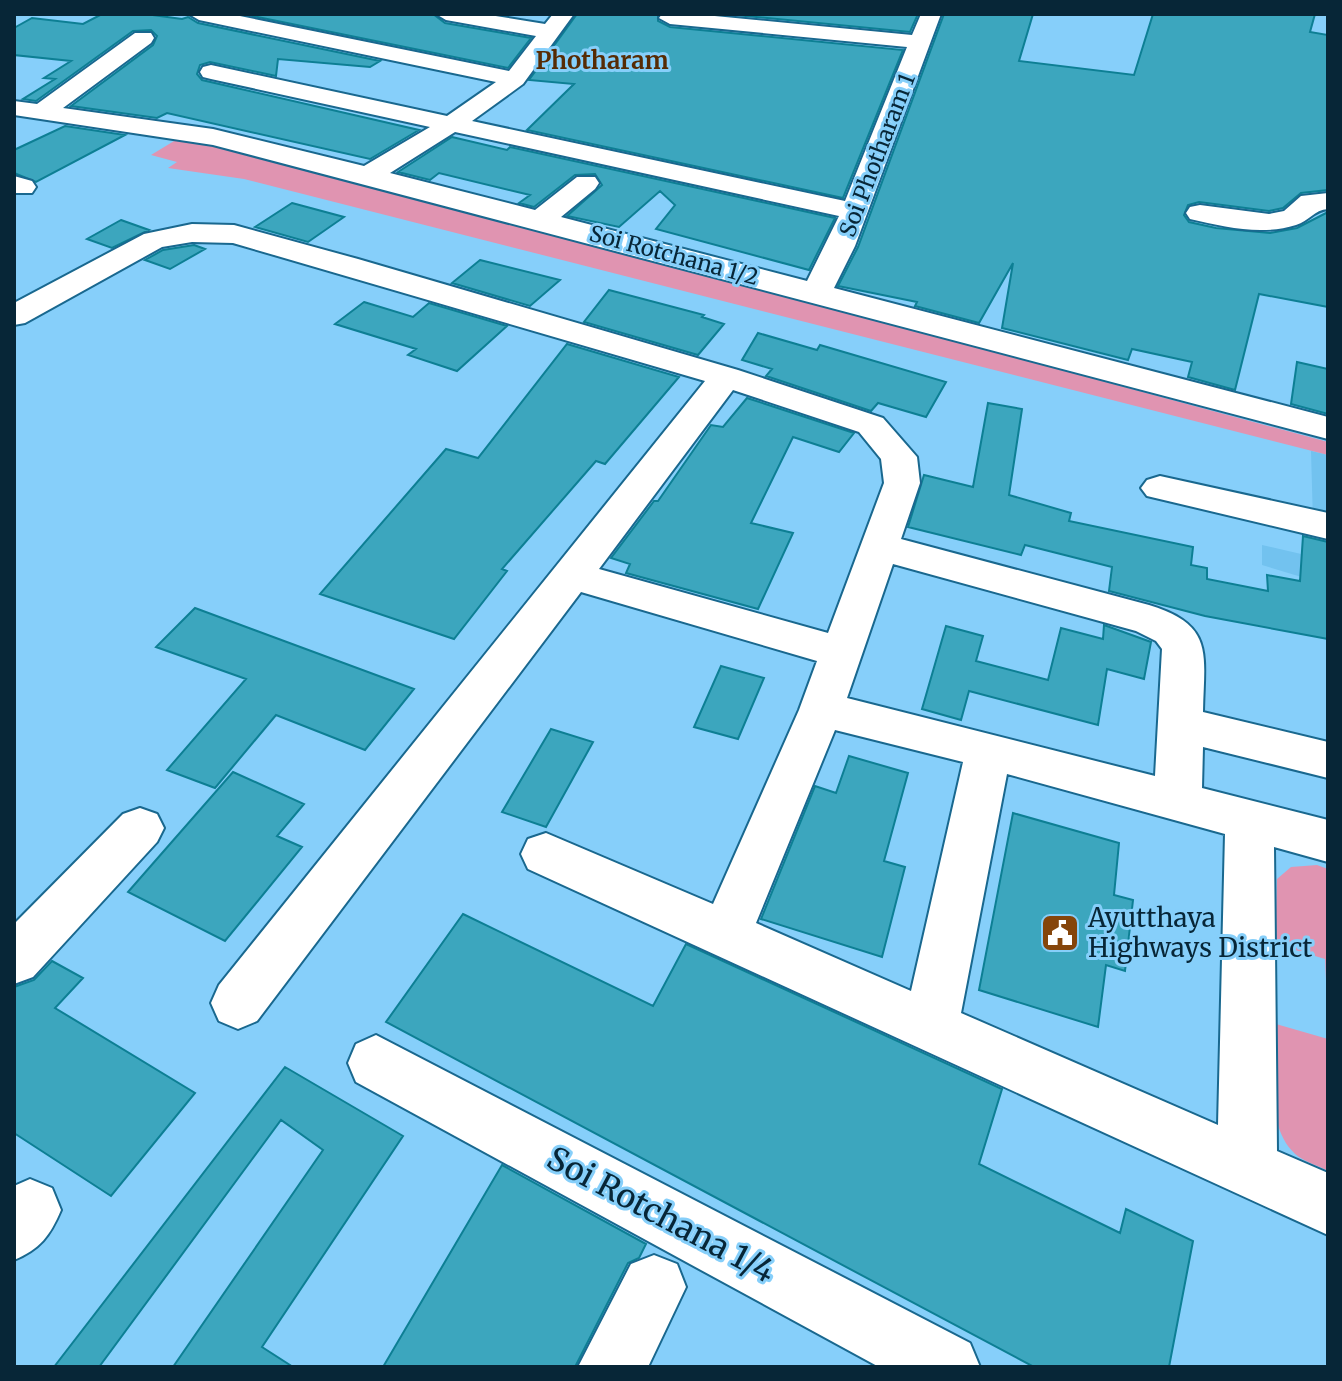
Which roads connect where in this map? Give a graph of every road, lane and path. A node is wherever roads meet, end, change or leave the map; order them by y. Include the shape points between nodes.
1 (199, 14) edge
2 (288, 14) edge
3 (446, 14) edge
4 (931, 14) edge
5 (670, 18) dead end
6 (558, 23) edge
7 (265, 25) junction
8 (143, 38) dead end
9 (920, 42) junction
10 (211, 72) dead end
11 (515, 79) junction
12 (28, 110) edge
13 (453, 123) junction
14 (368, 175) junction
15 (586, 183) dead end
16 (1328, 201) edge
17 (855, 211) junction
18 (1200, 213) dead end
19 (540, 220) junction
20 (816, 293) junction
21 (14, 316) edge
22 (726, 377) junction
23 (1328, 428) edge
24 (1160, 488) dead end
25 (1328, 526) edge
26 (877, 546) junction
27 (572, 575) junction
28 (840, 652) junction
29 (821, 710) junction
30 (1181, 724) junction
31 (988, 751) junction
32 (1328, 760) edge
33 (1178, 801) junction
34 (1250, 821) junction
35 (140, 828) dead end
36 (1328, 841) edge
37 (546, 854) dead end
38 (726, 933) junction
39 (14, 960) edge
40 (238, 1003) dead end
41 (931, 1025) junction
42 (376, 1063) dead end
43 (1247, 1168) junction
44 (1328, 1204) edge
45 (654, 1287) dead end
46 (612, 1367) edge
47 (946, 1367) edge

1 - 7 street
2 - 7 street
3 - 6 street
4 - 9 street, Soi Photharam 1
5 - 9 street
6 - 11 street
7 - 11 street
8 - 12 street
9 - 17 street, Soi Photharam 1 via 901,71
10 - 13 street
11 - 13 street
12 - 14 street, Soi Rotchana 1/2 via 213,137
13 - 14 street
13 - 17 street
14 - 19 street, Soi Rotchana 1/2
15 - 19 street
16 - 18 street via 1311,202 1283,221
17 - 20 street, Soi Photharam 1
19 - 20 street, Soi Rotchana 1/2
20 - 23 street, Soi Rotchana 1/2
21 - 22 street via 154,240 192,233 234,234
22 - 26 street via 871,425 899,457 902,483
22 - 27 street
24 - 25 street
26 - 28 street
26 - 30 street via 1171,630 1183,647
27 - 28 street
27 - 40 street
28 - 29 street
29 - 31 street
29 - 38 street
30 - 32 street
30 - 33 street
31 - 33 street
31 - 41 street
33 - 34 street
34 - 36 street
34 - 43 street
35 - 39 street
37 - 38 street
38 - 41 street
41 - 43 street
42 - 47 street, Soi Rotchana 1/4
43 - 44 street
45 - 46 street

